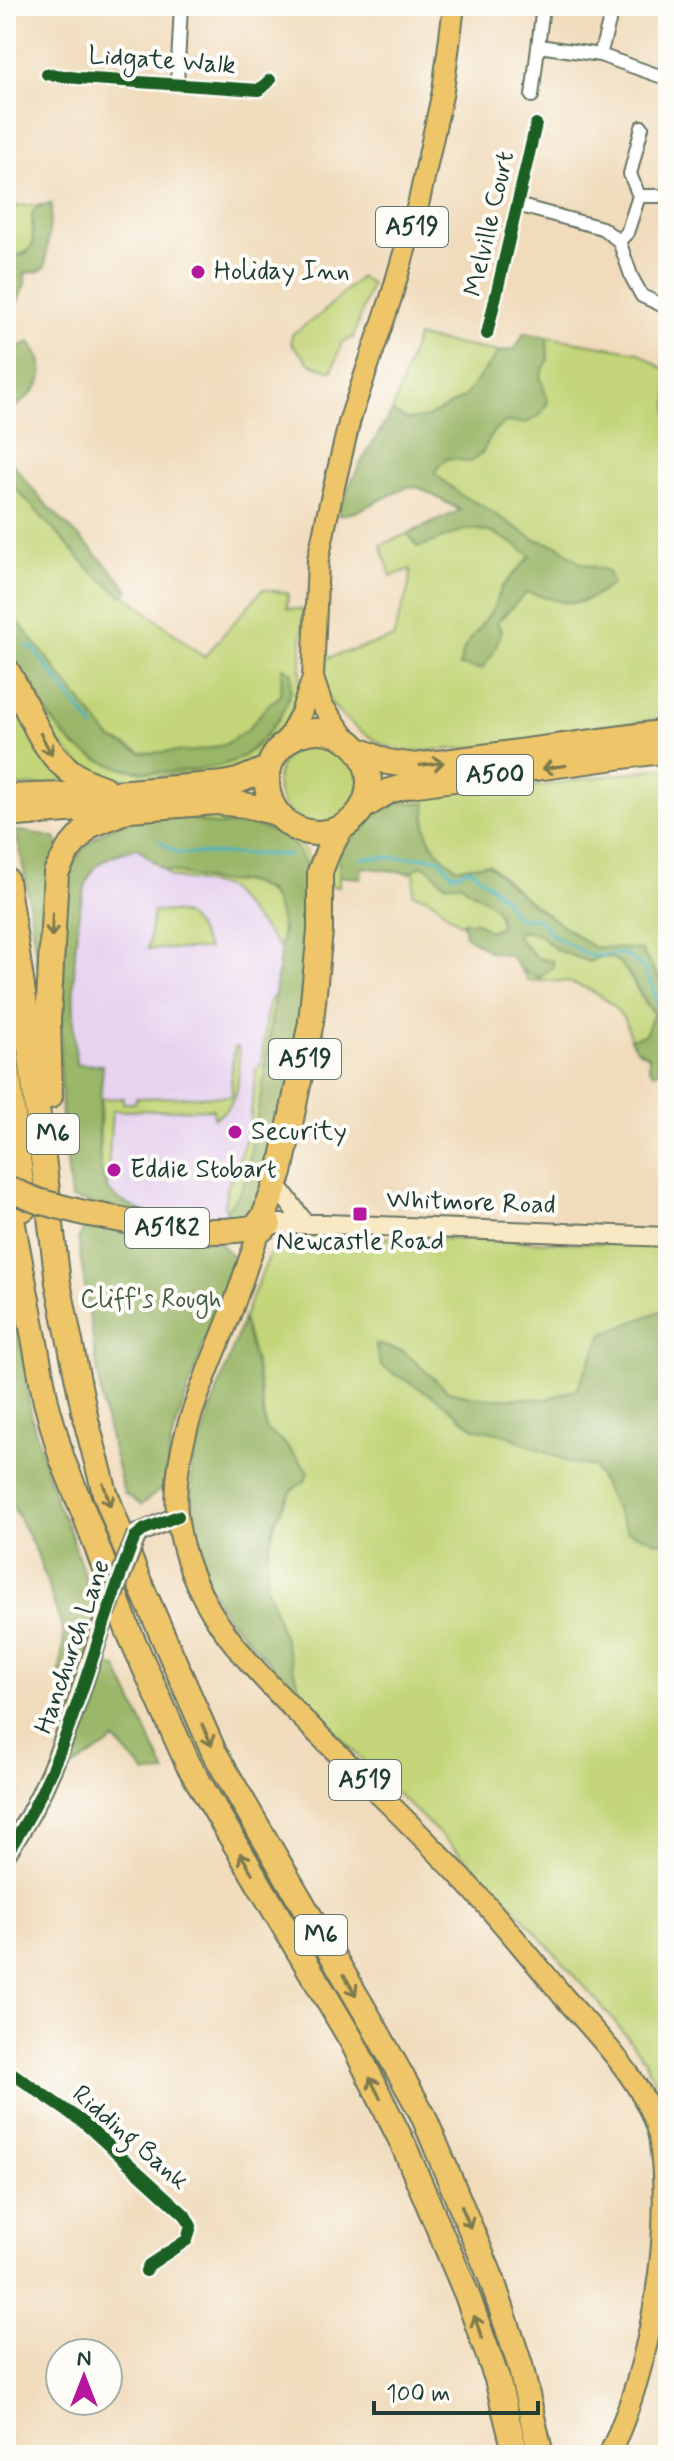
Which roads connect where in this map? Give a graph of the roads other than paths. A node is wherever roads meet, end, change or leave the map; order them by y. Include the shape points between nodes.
1 (181, 6) edge
2 (454, 6) edge
3 (543, 6) edge
4 (609, 6) edge
5 (539, 46) junction
6 (600, 55) junction
7 (47, 74) dead end
8 (668, 79) edge
9 (270, 80) dead end
10 (177, 84) junction
11 (532, 96) dead end
12 (536, 124) dead end
13 (642, 127) dead end
14 (639, 196) junction
15 (668, 196) edge
16 (517, 205) junction
17 (619, 241) junction
18 (668, 308) edge
19 (487, 334) dead end
20 (6, 669) edge
21 (313, 678) junction
22 (668, 732) edge
23 (286, 742) junction
24 (352, 745) junction
25 (668, 750) edge
26 (269, 768) junction
27 (123, 801) junction
28 (13, 806) edge
29 (363, 807) junction
30 (277, 813) junction
31 (341, 828) junction
32 (299, 830) junction
33 (320, 872) junction
34 (6, 880) edge
35 (6, 1058) edge
36 (283, 1156) junction
37 (6, 1187) edge
38 (282, 1192) junction
39 (305, 1224) junction
40 (261, 1226) junction
41 (668, 1237) edge
42 (86, 1420) junction
43 (178, 1516) junction
44 (87, 1520) junction
45 (6, 1854) edge
46 (6, 2069) edge
47 (146, 2271) dead end
48 (516, 2455) edge
49 (541, 2455) edge
50 (609, 2455) edge

1 - 10 street
2 - 21 main road, A519 via 443,91 419,201 344,442 318,560
3 - 5 street
4 - 6 street
5 - 6 street
5 - 11 street
6 - 8 street
7 - 10 street, Lidgate Walk
9 - 10 street, Lidgate Walk via 259,90
12 - 16 street, Melville Court
13 - 14 street via 630,174
14 - 15 street
14 - 17 street via 627,233
16 - 17 street via 602,228
16 - 19 street, Melville Court
17 - 18 street via 642,296
20 -> 27 highway, M6 via 60,765
21 - 23 main road, A519
21 - 24 main road, A519 via 322,705
24 -> 22 highway, A500 via 387,762 415,766
23 - 24 highway via 312,731 330,733
23 - 26 highway
24 - 29 highway via 369,777
25 -> 29 highway, A500 via 410,785
26 - 27 highway, M6 via 238,781
26 - 30 highway via 268,796
27 - 28 highway, M6 via 79,809
27 - 30 highway, M6 via 231,803
27 -> 42 highway, M6 via 77,837 54,883 49,1077
29 - 31 highway
30 - 32 highway
31 - 32 highway via 320,834
31 - 33 highway, A519
32 - 33 highway, A519
33 - 36 highway, A519 via 311,1022
34 - 42 highway, M6 via 58,1283
35 - 44 highway, M6 via 47,1366
36 - 38 highway, A519 via 287,1175
36 - 40 highway, A519 via 272,1173
37 - 40 highway, A5182, bridge via 84,1213 193,1232
37 - 44 highway, M6 via 46,1402
38 - 39 main road
38 - 40 highway, A519
39 - 40 main road, Whitmore Road
39 - 41 main road, Whitmore Road
40 - 43 main road, A519 via 234,1276 236,1299 183,1444
42 -> 49 highway, M6 via 105,1493 136,1575 214,1752 423,2115 492,2280 520,2365
43 - 45 main road, Hanchurch Lane, bridge via 137,1534 43,1791
43 - 50 main road, A519 via 190,1570 238,1651 470,1887 646,2102 664,2169 664,2267 632,2399
48 -> 44 highway, M6 via 497,2379 467,2295 403,2144 352,2041 188,1764 128,1630
46 - 47 street, Ridding Bank via 83,2122 185,2215 191,2226 187,2240

